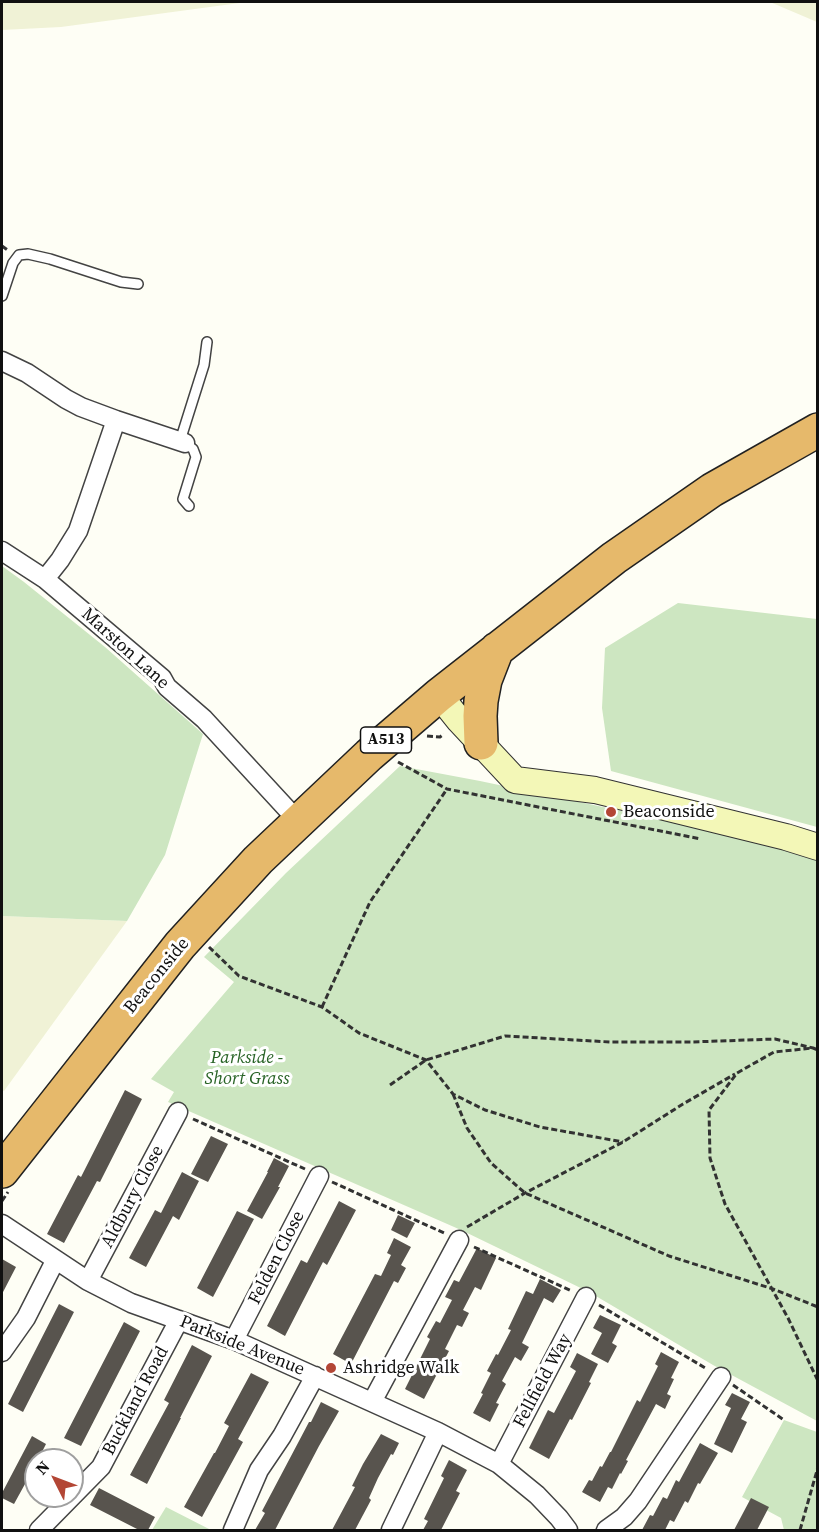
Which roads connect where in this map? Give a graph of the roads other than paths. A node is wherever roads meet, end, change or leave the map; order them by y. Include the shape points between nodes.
1 (138, 284) dead end
2 (2, 296) edge
3 (207, 342) dead end
4 (2, 361) edge
5 (116, 420) junction
6 (818, 430) edge
7 (182, 442) junction
8 (189, 506) dead end
9 (2, 551) edge
10 (45, 579) junction
11 (497, 650) junction
12 (439, 695) junction
13 (481, 743) junction
14 (298, 821) junction
15 (818, 847) edge
16 (178, 1112) road end
17 (2, 1171) edge
18 (319, 1176) road end
19 (2, 1224) edge
20 (460, 1235) road end
21 (55, 1261) junction
22 (88, 1281) junction
23 (586, 1298) road end
24 (180, 1320) junction
25 (234, 1340) junction
26 (2, 1352) edge
27 (315, 1376) junction
28 (721, 1377) road end
29 (372, 1402) junction
30 (438, 1432) junction
31 (499, 1464) junction
32 (48, 1528) edge
33 (233, 1530) edge
34 (391, 1530) edge
35 (567, 1530) edge
36 (606, 1530) edge

1 - 2 lane via 28,254 19,255 13,263
3 - 7 lane
4 - 5 street via 81,407
5 - 7 street
5 - 10 street via 78,531
6 - 11 highway, Beaconside / A513 via 712,490 614,558
7 - 8 lane via 193,449 196,457 183,499
9 - 10 street, Marston Lane
10 - 14 street, Marston Lane via 162,678
11 - 12 highway, Beaconside / A513
11 - 13 highway via 481,700
12 - 13 street
12 - 14 highway, Beaconside / A513
13 - 15 street via 515,780 596,790
14 - 17 highway, Beaconside / A513 via 180,945
16 - 22 street, Aldbury Close
18 - 25 street, Felden Close
19 - 21 street, Parkside Avenue
20 - 29 street
21 - 22 street, Parkside Avenue
21 - 26 street via 26,1318
22 - 24 street, Parkside Avenue via 131,1303
23 - 31 street, Fellfield Way
24 - 25 street, Parkside Avenue
24 - 32 street, Buckland Road via 101,1467
25 - 27 street, Parkside Avenue
27 - 29 street, Parkside Avenue
27 - 33 street via 259,1470
28 - 36 street via 638,1501
29 - 30 street, Parkside Avenue
30 - 31 street, Parkside Avenue
30 - 34 street
31 - 35 street, Parkside Avenue via 537,1495

